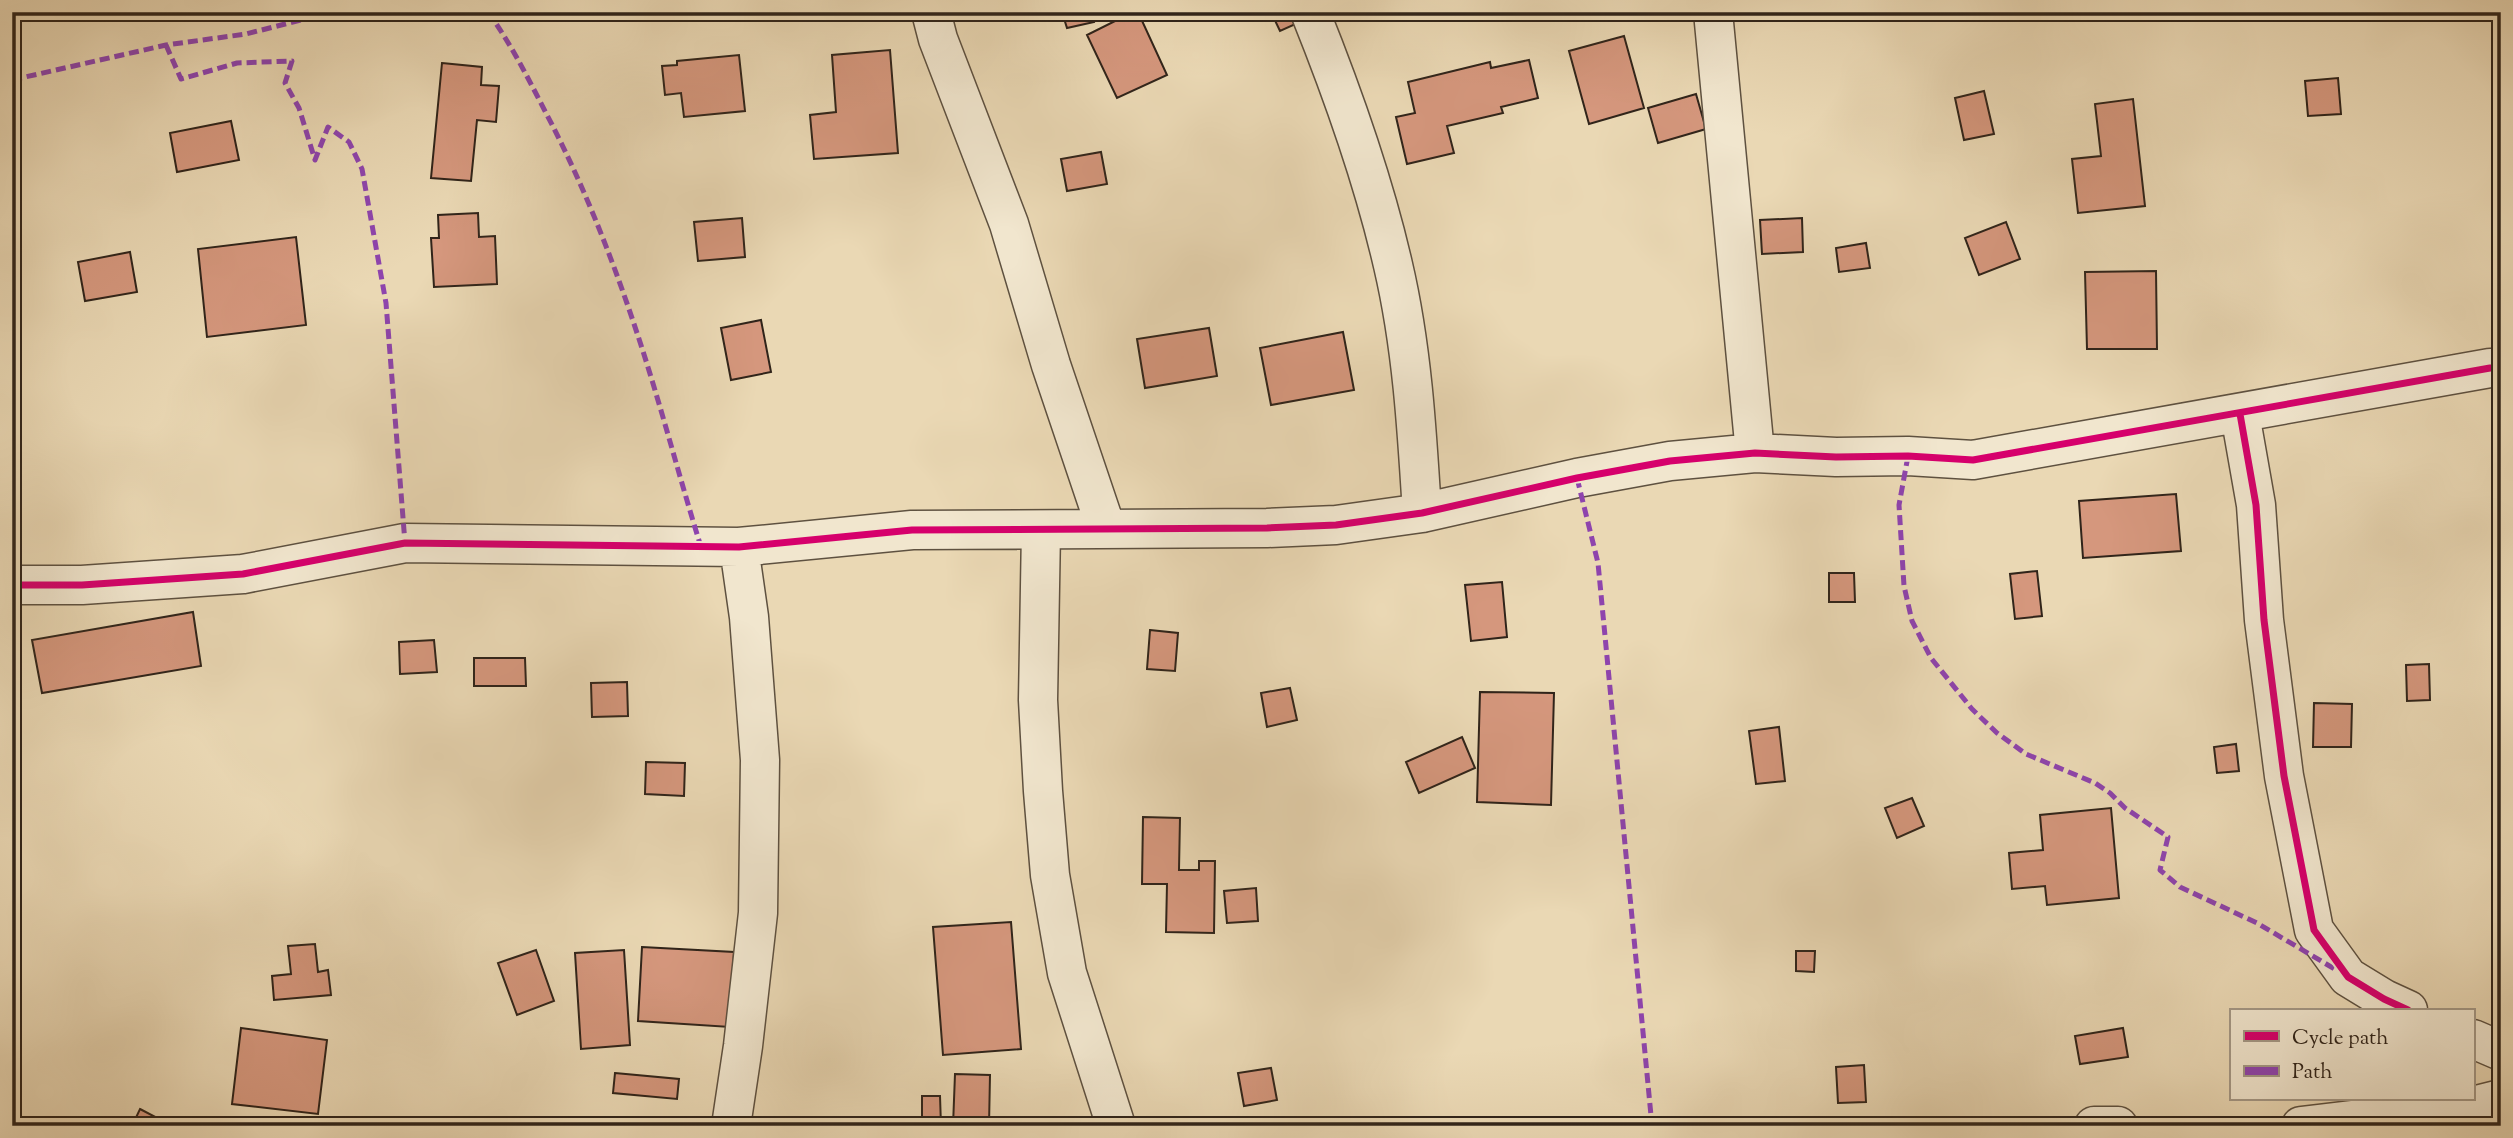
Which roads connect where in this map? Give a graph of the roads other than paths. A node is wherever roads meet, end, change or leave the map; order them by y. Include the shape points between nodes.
1 (931, 12) edge
2 (1310, 12) edge
3 (1713, 12) edge
4 (2501, 368) edge
5 (2240, 414) junction
6 (1755, 453) junction
7 (1422, 513) junction
8 (1106, 528) junction
9 (1041, 530) junction
10 (739, 547) junction
11 (12, 585) edge
12 (2406, 1009) edge
13 (2474, 1039) edge
14 (2501, 1051) edge
15 (2501, 1098) edge
16 (731, 1126) edge
17 (1116, 1126) edge
18 (2094, 1126) edge
19 (2118, 1126) edge
20 (2301, 1126) edge

1 - 8 street via 1009,225
2 - 7 street via 1344,98 1393,265 1415,394
3 - 6 street
4 - 5 street via 2344,392
5 - 6 street via 1973,460
5 - 12 street via 2256,505 2264,620 2284,776 2314,930 2348,977
6 - 7 street via 1670,461
7 - 8 street via 1322,526
8 - 9 street
9 - 10 street via 912,530
9 - 17 street via 1038,700 1051,875 1067,973
10 - 11 street via 405,543 243,574
10 - 16 street via 760,760 758,913
13 - 14 street
15 - 20 street via 2477,1105
18 - 19 street

